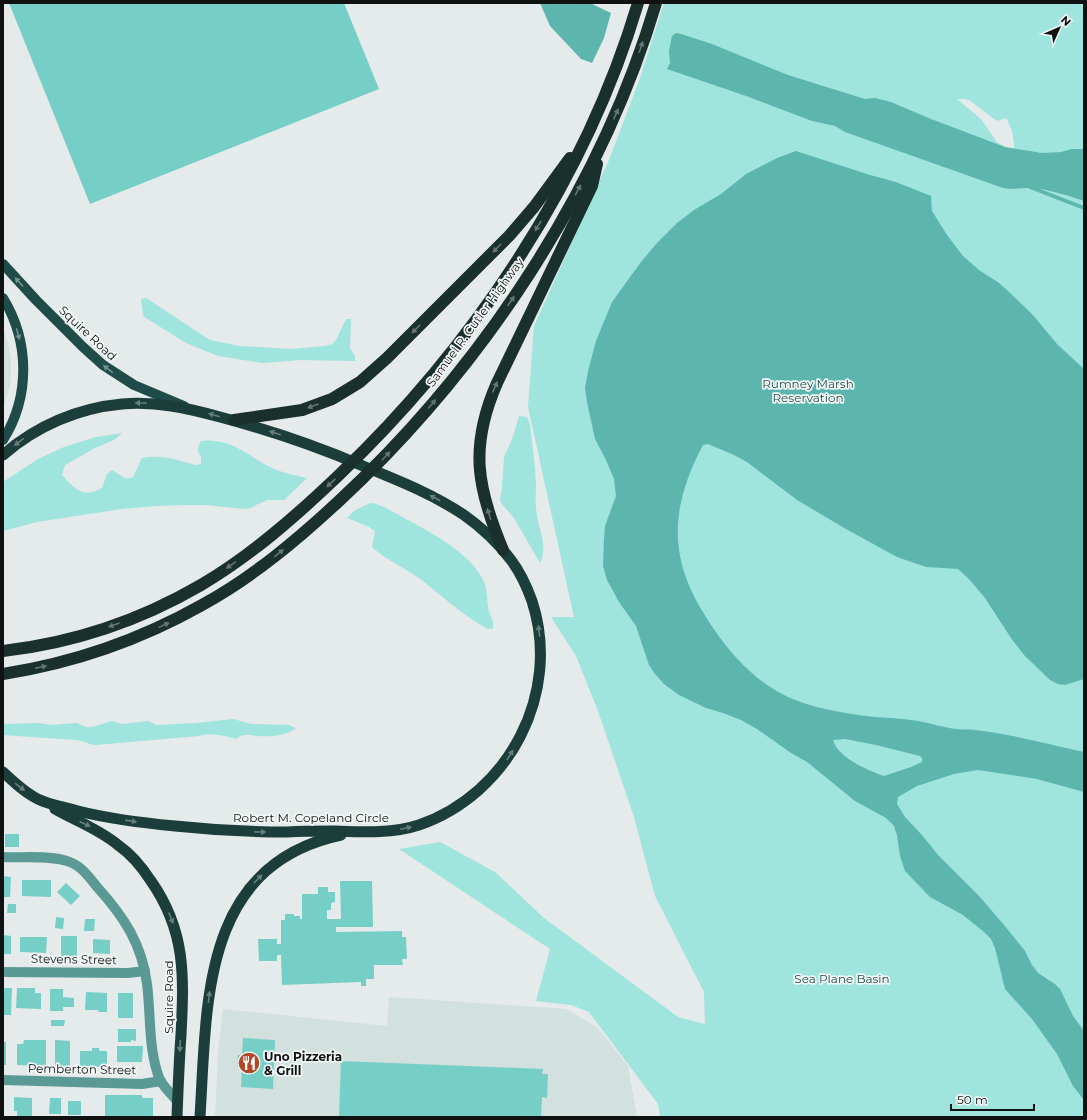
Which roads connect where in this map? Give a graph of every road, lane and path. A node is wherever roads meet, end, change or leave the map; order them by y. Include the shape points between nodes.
1 (656, 3) edge
2 (637, 8) edge
3 (583, 142) junction
4 (600, 149) junction
5 (3, 264) edge
6 (3, 298) edge
7 (193, 410) junction
8 (234, 420) junction
9 (3, 440) edge
10 (3, 455) edge
11 (503, 550) junction
12 (3, 651) edge
13 (3, 674) edge
14 (3, 772) edge
15 (38, 800) junction
16 (368, 832) junction
17 (3, 857) edge
18 (145, 971) junction
19 (3, 972) edge
20 (3, 1080) edge
21 (161, 1081) junction
22 (177, 1101) junction
23 (177, 1117) edge
24 (200, 1117) edge

4 -> 1 highway, Samuel R. Cutler Highway via 631,77
2 - 3 highway, Samuel R. Cutler Highway via 615,71
3 -> 8 highway via 509,236 360,382 332,399 302,410
3 -> 12 highway, Samuel R. Cutler Highway via 535,231 491,299 450,353 388,425 295,516 239,560 200,586 152,610 94,632 56,642
11 -> 4 highway via 490,519 481,484 479,452 483,421 497,383 592,186
13 -> 4 highway, Samuel R. Cutler Highway via 65,661 123,643 179,618 265,565 318,520 371,471 451,382 508,305 552,236
7 -> 5 main road, Squire Road via 134,385 103,365 73,338
6 -> 9 main road via 18,333 24,372 18,408
8 -> 7 highway, Robert M. Copeland Circle
7 -> 10 highway, Robert M. Copeland Circle via 172,405 141,403 118,404 85,411 38,430
11 -> 8 highway, Robert M. Copeland Circle via 468,518 422,491 311,445
16 -> 11 highway, Robert M. Copeland Circle via 413,827 459,805 498,771 521,735 530,715 537,688 540,642 535,611 524,581
14 -> 15 highway, Robert M. Copeland Circle
15 -> 16 highway, Robert M. Copeland Circle via 99,816 158,825 251,832
15 -> 22 highway, Squire Road via 119,845 148,876 166,906 179,944 183,975
24 -> 16 highway via 209,991 221,940 236,907 257,879 284,858 306,846 328,839
17 - 18 street via 60,859 81,868 121,916 133,936
18 - 19 street, Stevens Street
18 - 21 street via 152,1045
20 - 21 street, Pemberton Street via 142,1084
21 - 22 street
22 - 23 highway, Squire Road

